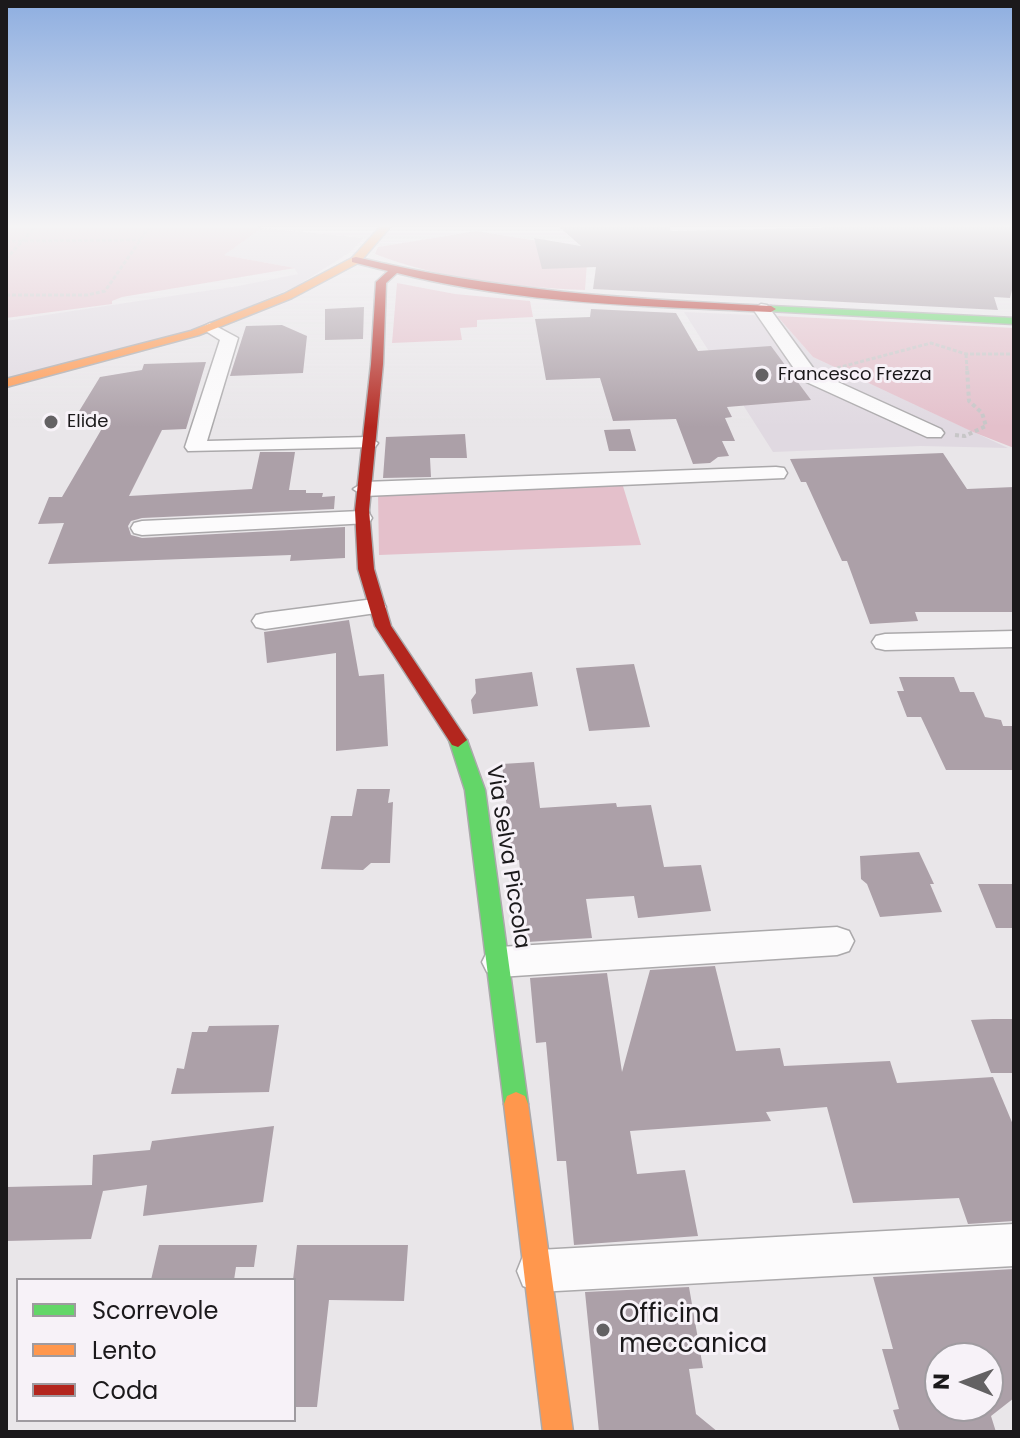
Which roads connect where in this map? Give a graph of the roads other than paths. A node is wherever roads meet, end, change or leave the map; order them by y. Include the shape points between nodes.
1 (293, 293) edge
2 (381, 293) edge
3 (523, 293) edge
4 (761, 309) junction
5 (1014, 321) edge
6 (210, 328) junction
7 (6, 383) edge
8 (934, 433) road end
9 (368, 443) junction
10 (776, 473) dead end
11 (364, 489) junction
12 (361, 518) junction
13 (142, 528) dead end
14 (374, 607) junction
15 (265, 621) dead end
16 (1014, 639) edge
17 (885, 642) dead end
18 (837, 941) dead end
19 (499, 962) junction
20 (1014, 1245) edge
21 (538, 1271) junction
22 (558, 1432) edge

1 - 6 street
2 - 9 street, Via Selva Piccola
3 - 4 street
4 - 5 street
4 - 8 street via 809,376
6 - 7 street
6 - 9 street via 229,338 195,447
9 - 11 street, Via Selva Piccola
10 - 11 street
11 - 12 street, Via Selva Piccola
12 - 13 street
12 - 14 street, Via Selva Piccola via 363,562
14 - 15 street
14 - 19 street, Via Selva Piccola via 447,719 467,761 481,818
16 - 17 street
18 - 19 street
19 - 21 street, Via Selva Piccola
20 - 21 street
21 - 22 street, Via Selva Piccola

